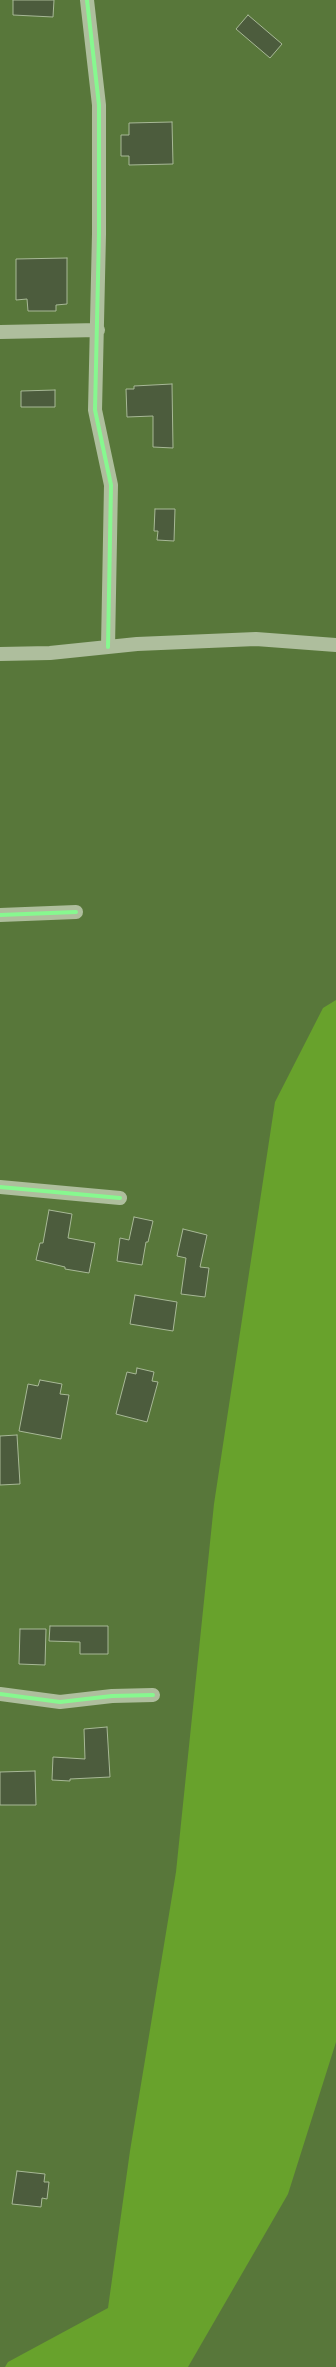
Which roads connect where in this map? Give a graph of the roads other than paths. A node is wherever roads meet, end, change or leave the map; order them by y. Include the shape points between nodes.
1 (87, 0) edge
2 (98, 330) junction
3 (0, 332) edge
4 (336, 645) edge
5 (108, 647) junction
6 (0, 654) edge
7 (76, 912) dead end
8 (0, 916) edge
9 (0, 1188) edge
10 (120, 1198) dead end
11 (0, 1694) edge
12 (153, 1695) dead end

1 - 2 street via 99,105
2 - 3 street
2 - 5 street via 95,410 111,485
4 - 5 street via 256,639
5 - 6 street via 50,653
7 - 8 street
9 - 10 street
11 - 12 street via 60,1702 112,1696

